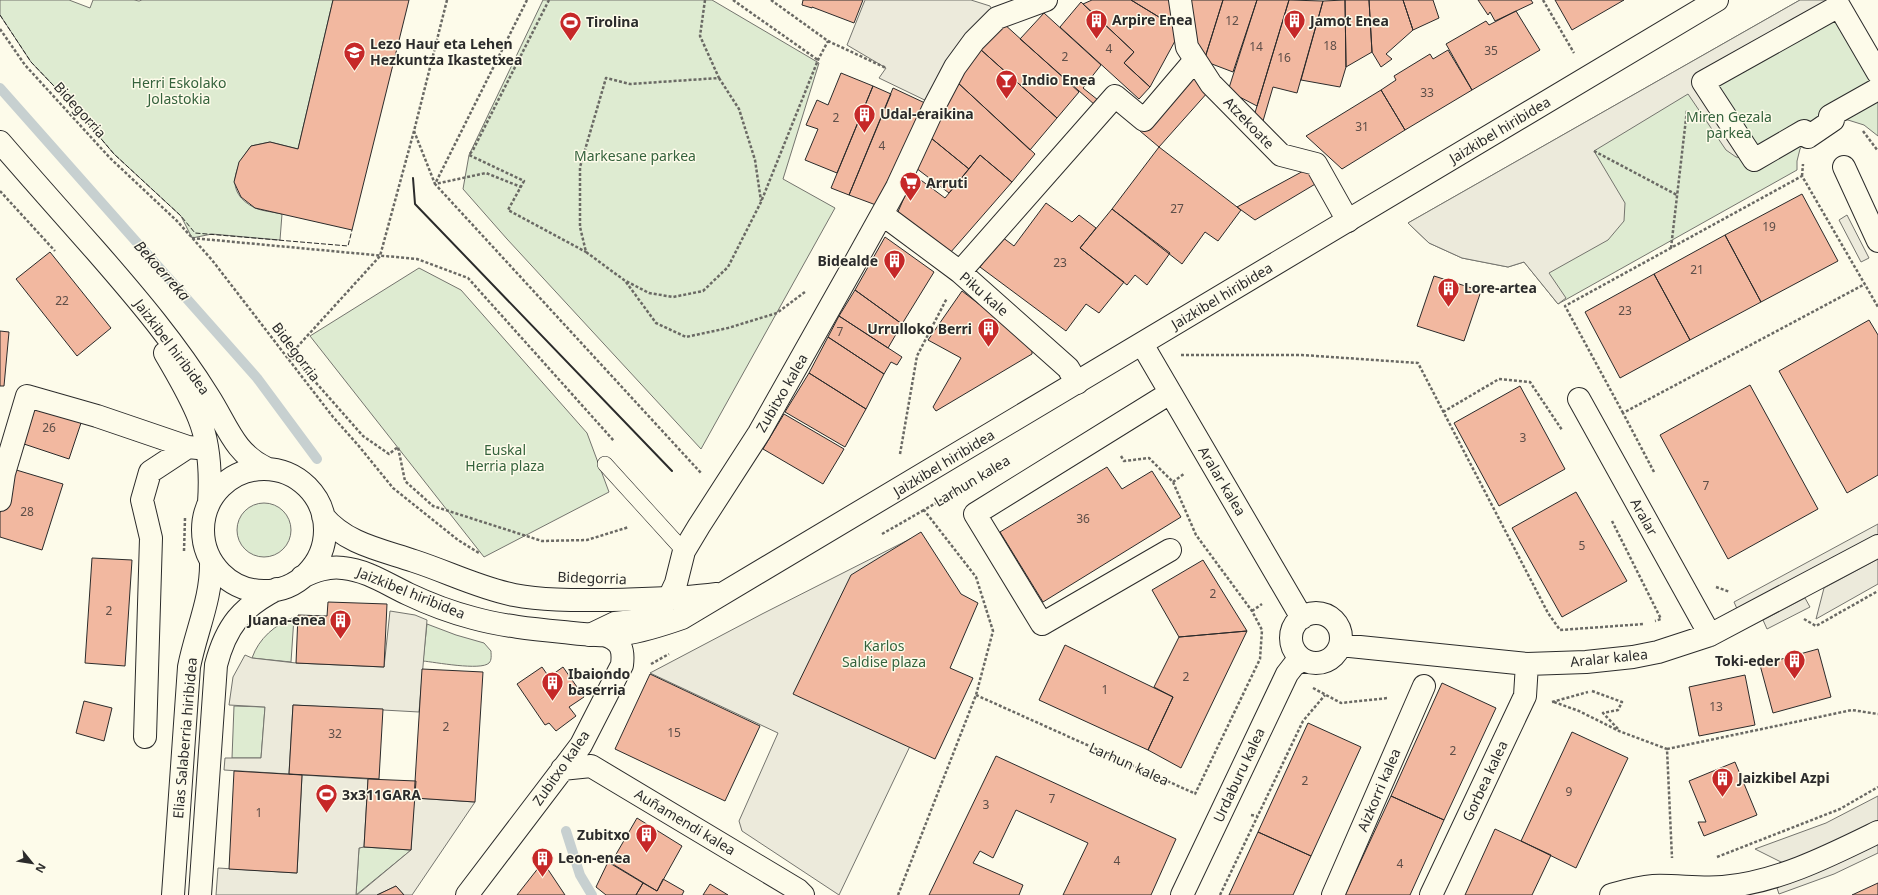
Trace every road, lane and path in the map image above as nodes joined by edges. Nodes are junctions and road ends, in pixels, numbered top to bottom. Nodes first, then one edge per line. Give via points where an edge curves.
1 (447, 0) edge
2 (526, 0) edge
3 (550, 0) edge
4 (704, 0) edge
5 (733, 0) edge
6 (771, 0) edge
7 (1046, 0) edge
8 (1180, 0) edge
9 (1543, 0) edge
10 (1717, 0) edge
11 (0, 29) edge
12 (828, 41) junction
13 (818, 60) junction
14 (1195, 60) junction
15 (1578, 60) dead end
16 (886, 68) dead end
17 (1878, 73) edge
18 (719, 78) junction
19 (1878, 90) edge
20 (1687, 109) dead end
21 (414, 131) junction
22 (0, 142) edge
23 (1594, 151) dead end
24 (1844, 167) dead end
25 (436, 184) junction
26 (521, 187) junction
27 (1677, 195) junction
28 (761, 202) junction
29 (882, 214) junction
30 (1873, 218) edge
31 (1348, 221) junction
32 (192, 238) junction
33 (1878, 241) edge
34 (1671, 248) junction
35 (586, 252) junction
36 (380, 256) junction
37 (960, 272) junction
38 (121, 280) junction
39 (624, 280) junction
40 (1866, 284) junction
41 (809, 289) dead end
42 (1878, 307) edge
43 (1145, 350) junction
44 (288, 357) junction
45 (1077, 383) junction
46 (1170, 393) junction
47 (1579, 399) dead end
48 (1443, 412) junction
49 (1623, 413) junction
50 (1107, 432) junction
51 (1565, 435) dead end
52 (616, 443) dead end
53 (198, 448) junction
54 (605, 464) dead end
55 (266, 468) junction
56 (1656, 476) dead end
57 (909, 484) junction
58 (964, 486) dead end
59 (720, 494) junction
60 (0, 500) edge
61 (209, 503) junction
62 (323, 516) junction
63 (1610, 516) dead end
64 (678, 543) junction
65 (1878, 546) edge
66 (1170, 550) dead end
67 (484, 557) dead end
68 (211, 560) junction
69 (302, 577) junction
70 (1713, 581) dead end
71 (278, 589) junction
72 (726, 593) junction
73 (1734, 594) dead end
74 (669, 598) junction
75 (1302, 618) junction
76 (597, 635) junction
77 (1710, 635) junction
78 (1340, 645) junction
79 (1304, 660) junction
80 (1527, 664) junction
81 (1424, 686) dead end
82 (1591, 691) dead end
83 (976, 695) junction
84 (1325, 695) dead end
85 (1554, 702) dead end
86 (1878, 714) edge
87 (1619, 731) junction
88 (145, 737) dead end
89 (1667, 750) junction
90 (562, 769) junction
91 (1878, 787) edge
92 (1878, 832) edge
93 (1712, 859) dead end
94 (1672, 862) dead end
95 (1668, 891) edge
96 (173, 895) edge
97 (200, 895) edge
98 (467, 895) edge
99 (803, 895) edge
100 (898, 895) edge
101 (1182, 895) edge
102 (1220, 895) edge
103 (1334, 895) edge
104 (1431, 895) edge
105 (1611, 895) edge

1 - 21 path
2 - 25 path
3 - 26 path via 469,155 524,181
4 - 18 path via 700,36
5 - 13 path
6 - 12 path
7 - 29 street, Zubitxo kalea via 997,18 974,41 935,105
8 - 14 street, Atzekoate via 1187,47
9 - 15 path
10 - 31 street, Jaizkibel hiribidea
11 - 32 path, Bidegorria via 25,65 110,158
12 - 13 path
12 - 16 path
13 - 28 path
14 - 31 street, Atzekoate via 1211,84 1281,155 1316,164
14 - 37 street via 1144,120 1114,96
17 - 19 street via 1839,6 1703,82 1754,160 1804,131 1808,137 1833,120 1830,116
18 - 28 path via 739,109 755,160
18 - 35 path via 630,84 606,78 580,167 580,227
20 - 27 path
21 - 25 path
21 - 36 path
22 - 38 street, Jaizkibel hiribidea
23 - 27 path
24 - 30 street
25 - 26 path via 486,173
25 - 59 path
26 - 35 path via 508,210
27 - 34 path
28 - 39 path via 728,267 704,291 673,297 649,294
29 - 37 street, Piku kale
29 - 59 street, Zubitxo kalea via 759,433
30 - 33 street
31 - 43 street, Jaizkibel hiribidea
32 - 36 path
32 - 44 path, Bidegorria
34 - 40 path via 1802,176
34 - 49 path via 1565,306
35 - 39 path
36 - 44 path
36 - 52 path via 417,259 468,278
37 - 45 street, Piku kale via 1068,368
37 - 57 path via 917,356 898,469
38 - 53 street, Jaizkibel hiribidea via 162,346 200,419
38 - 55 street, Jaizkibel hiribidea via 184,358 240,450 256,464
39 - 41 path via 656,323 686,337 728,328 777,313
40 - 42 path
40 - 49 path
43 - 45 street, Jaizkibel hiribidea
43 - 46 street, Aralar kalea
43 - 48 path via 1302,355 1418,363
44 - 64 path via 295,359 363,436 389,454 398,448 405,481 433,506 542,541 588,540 633,526
44 - 67 path, Bidegorria via 333,418 393,488 458,540
45 - 57 street, Jaizkibel hiribidea
46 - 50 street
46 - 75 street, Aralar kalea
47 - 77 street, Aralar
48 - 51 path via 1499,379 1530,382
48 - 63 path via 1548,613 1560,630 1650,624 1661,619
49 - 56 path
50 - 66 street via 975,514 1042,624
50 - 83 path, Larhun kalea via 1124,461 1149,458 1173,482 1196,535 1252,612 1262,630 1260,658 1195,794
53 - 60 street via 27,396 4,473
53 - 61 street via 210,478
53 - 88 street via 150,472 142,500 151,538
54 - 64 lane
55 - 61 street via 249,470 232,477 219,488
55 - 62 street via 282,471 308,488 318,501
57 - 72 street, Jaizkibel hiribidea
58 - 83 path, Larhun kalea via 924,510 976,577 993,631
59 - 64 street, Zubitxo kalea
61 - 68 street via 204,517 203,532
62 - 69 street via 321,548 312,567
62 - 74 street, Jaizkibel hiribidea via 338,531 357,542 501,592 534,598 578,600
64 - 74 street, Zubitxo kalea via 676,583
65 - 77 street, Aralar kalea
68 - 71 street via 220,573 247,589
68 - 96 street, Elias Salaberria hiribidea via 212,579 209,597 189,667
69 - 71 street
69 - 76 street, Jaizkibel hiribidea via 314,571 342,567 383,581 431,604 474,618 503,625
70 - 73 path via 1716,588
71 - 97 street, Elias Salaberria hiribidea via 259,598 242,612 230,628 216,665
72 - 74 street, Jaizkibel hiribidea
72 - 76 street, Jaizkibel hiribidea via 682,618 653,629
74 - 76 street, Zubitxo kalea via 657,612 642,620 615,623
75 - 78 street via 1319,613 1327,616 1334,621 1341,637
75 - 79 street via 1296,623 1291,639 1292,648
76 - 90 street, Zubitxo kalea via 614,638 623,655 622,665 581,745
77 - 80 street, Aralar kalea via 1658,652 1633,657
78 - 79 street via 1337,652 1326,662 1318,664
78 - 80 street, Aralar kalea
79 - 101 street, Urdaburu kalea via 1294,665 1287,674
80 - 104 street, Gorbea kalea via 1525,696
81 - 103 street, Aizkorri kalea
82 - 87 path via 1622,702 1618,710 1603,713
83 - 100 path, Larhun kalea
84 - 102 path via 1303,721
85 - 87 path
86 - 89 path via 1852,710
87 - 89 path
89 - 94 path
90 - 98 street, Zubitxo kalea
90 - 99 street, Auñamendi kalea via 591,766
91 - 93 path via 1840,809
92 - 95 street via 1822,859 1756,882
95 - 105 street via 1653,886

